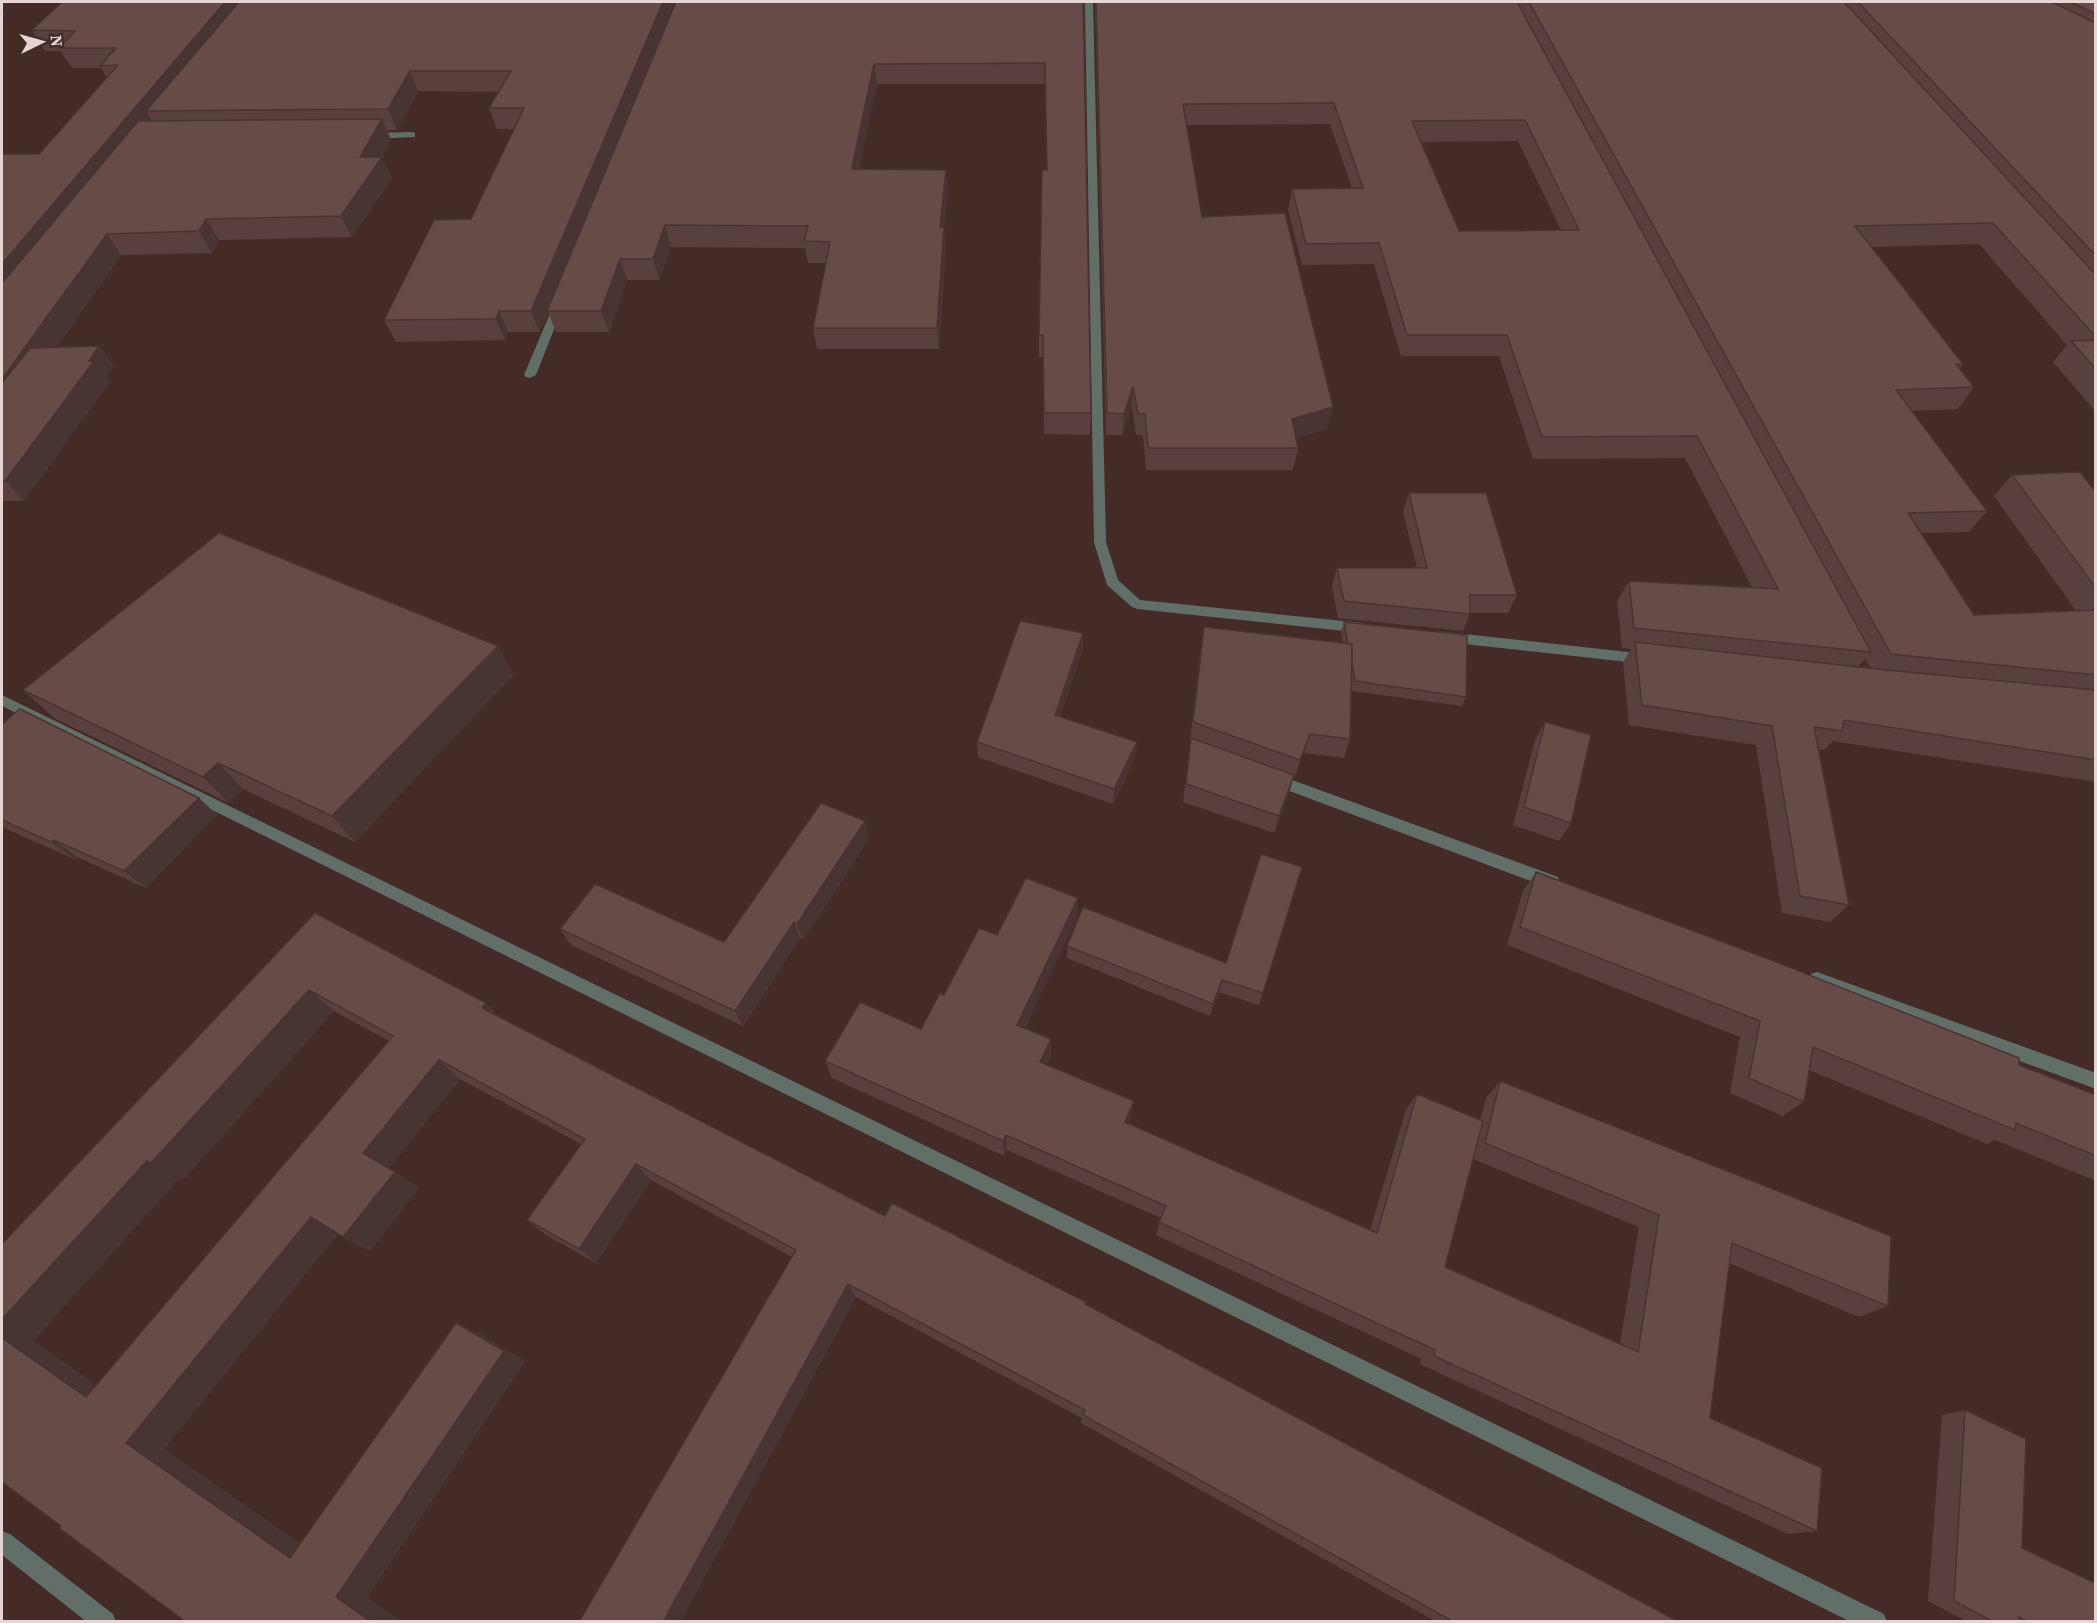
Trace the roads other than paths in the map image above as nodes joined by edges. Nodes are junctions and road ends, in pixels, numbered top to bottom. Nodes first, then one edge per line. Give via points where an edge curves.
1 (1089, 2) edge
2 (412, 135) dead end
3 (364, 136) edge
4 (561, 298) edge
5 (530, 375) dead end
6 (1374, 630) edge
7 (1432, 636) edge
8 (1657, 660) edge
9 (2, 700) edge
10 (1256, 773) edge
11 (1569, 888) edge
12 (1804, 974) edge
13 (2096, 1081) edge
14 (2, 1542) edge
15 (105, 1622) edge
16 (1876, 1622) edge

1 - 6 street via 1100,542 1112,582 1137,604
2 - 3 street
4 - 5 street
7 - 8 street
9 - 16 street
10 - 11 street
12 - 13 street
14 - 15 street

